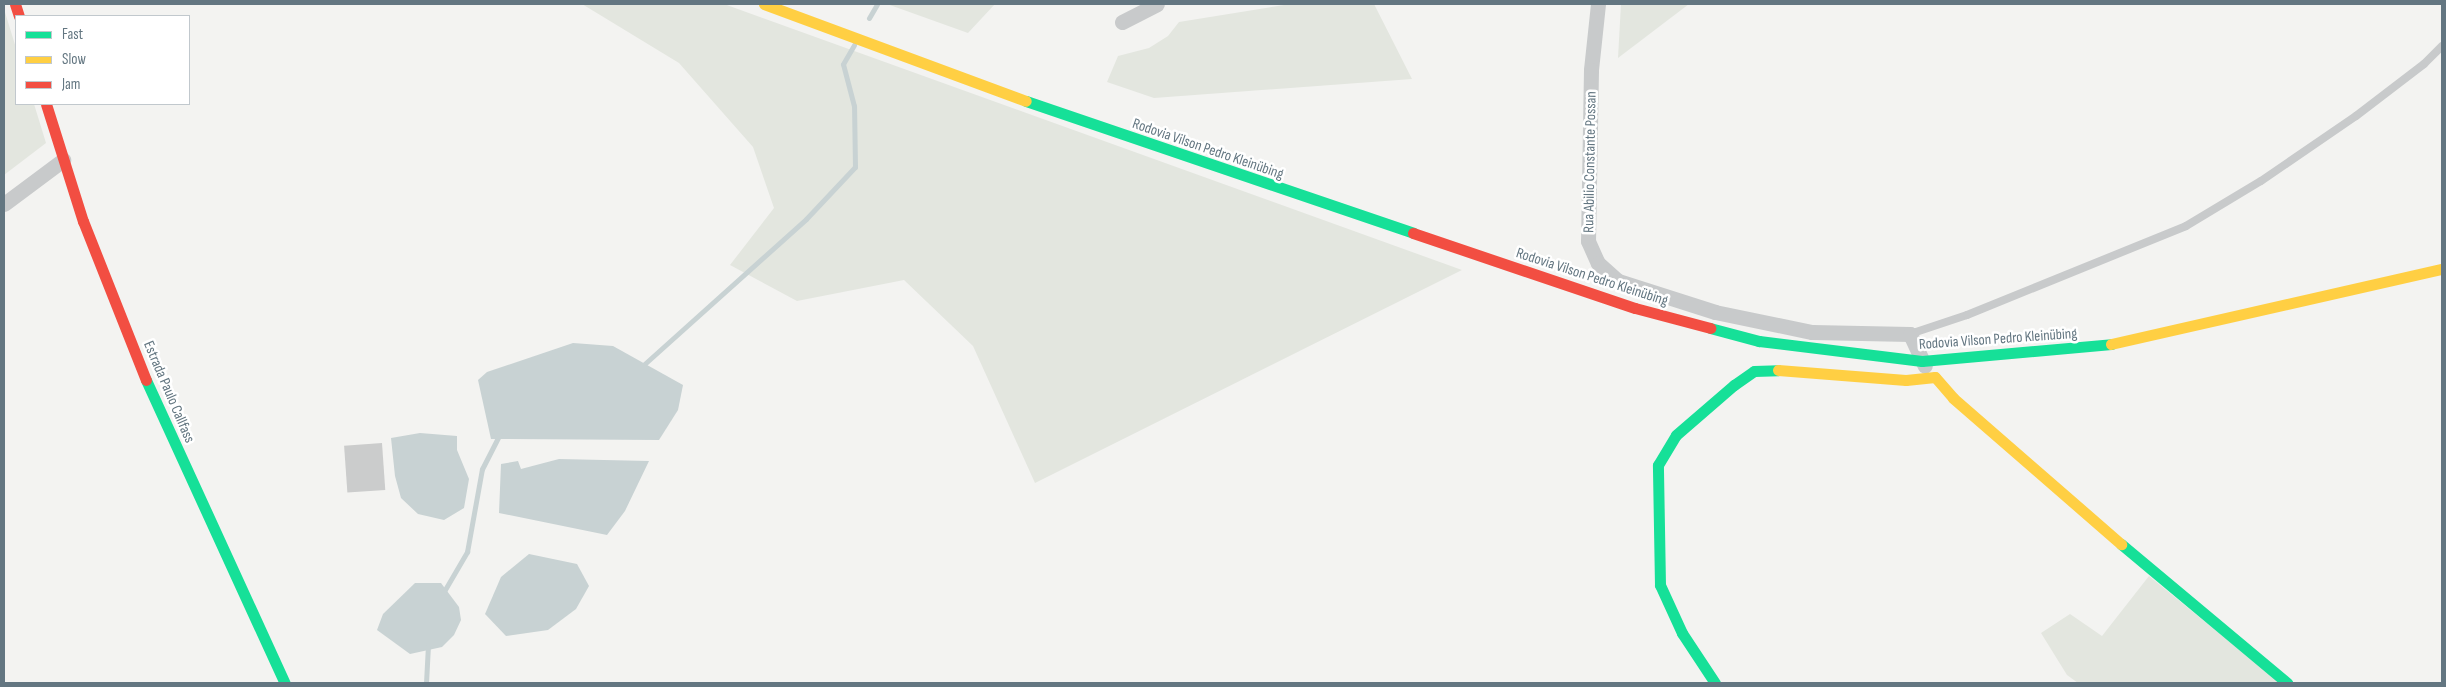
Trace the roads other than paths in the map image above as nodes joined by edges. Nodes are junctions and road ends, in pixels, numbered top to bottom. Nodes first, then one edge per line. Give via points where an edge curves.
1 (764, 4) edge
2 (1157, 4) edge
3 (1598, 4) edge
4 (1122, 22) dead end
5 (2442, 46) edge
6 (46, 105) edge
7 (63, 160) junction
8 (4, 204) edge
9 (2442, 269) edge
10 (1910, 334) junction
11 (1922, 362) junction
12 (1934, 377) junction
13 (285, 683) edge
14 (1715, 683) edge
15 (2287, 683) edge

1 - 11 main road, Rodovia Vilson Pedro Kleinübing via 1103,129 1636,308 1759,341
2 - 4 street
3 - 10 street, Rua Abilio Constante Possan via 1591,70 1588,242 1598,263 1618,281 1715,312 1812,332
5 - 10 lane via 2424,64 2356,116 2261,181 2186,226 1967,315
6 - 7 main road, Estrada Paulo Callfass
7 - 8 street
7 - 13 main road, Estrada Paulo Callfass via 83,221 148,384
9 - 11 main road, Rodovia Vilson Pedro Kleinübing via 2102,346
10 - 11 street
11 - 12 street
12 - 14 main road via 1906,380 1754,371 1676,435 1658,465 1660,585 1682,633
12 - 15 main road via 1952,398 2120,545

